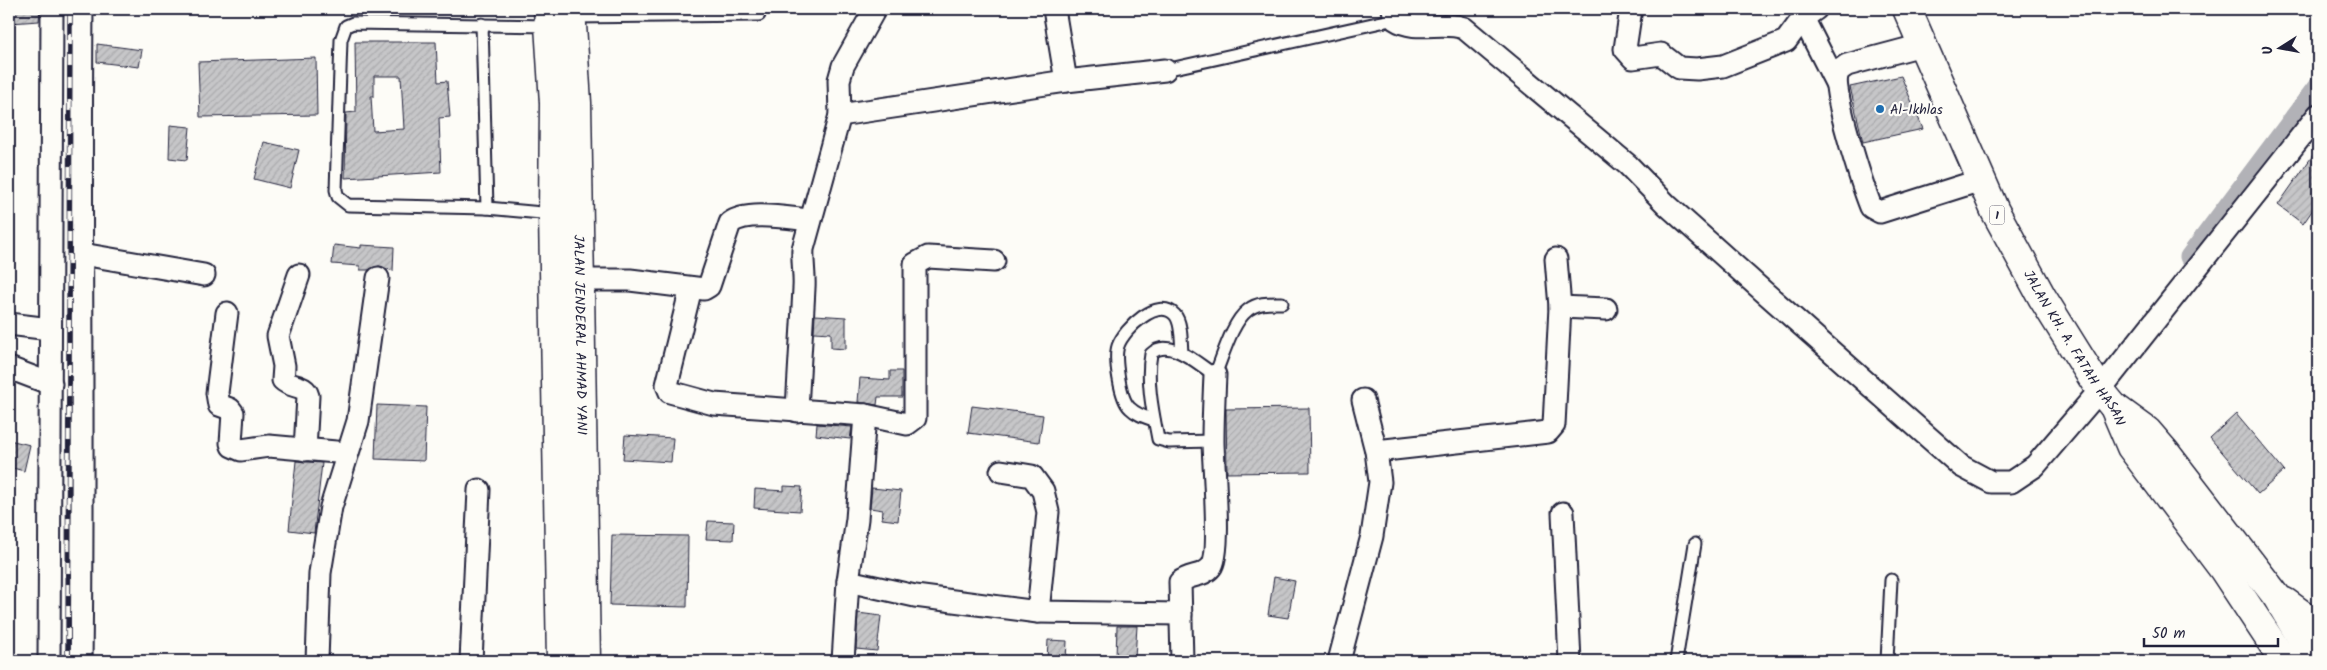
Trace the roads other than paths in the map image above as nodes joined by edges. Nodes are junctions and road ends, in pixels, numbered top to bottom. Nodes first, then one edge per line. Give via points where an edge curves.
1 (52, 9) edge
2 (82, 9) edge
3 (875, 9) edge
4 (1054, 9) edge
5 (1630, 9) edge
6 (1907, 9) edge
7 (1809, 13) edge
8 (1394, 14) edge
9 (560, 15) edge
10 (759, 15) dead end
11 (482, 24) junction
12 (1922, 45) junction
13 (1165, 70) joint
14 (1066, 81) junction
15 (1836, 83) junction
16 (566, 103) junction
17 (840, 115) junction
18 (2318, 115) edge
19 (1981, 180) junction
20 (487, 208) junction
21 (553, 214) junction
22 (810, 220) junction
23 (82, 254) junction
24 (1556, 259) dead end
25 (994, 261) dead end
26 (204, 275) dead end
27 (299, 275) dead end
28 (378, 278) dead end
29 (580, 280) junction
30 (692, 288) junction
31 (1282, 303) dead end
32 (1560, 307) junction
33 (1606, 309) dead end
34 (228, 313) dead end
35 (9, 324) edge
36 (50, 329) junction
37 (1182, 353) junction
38 (9, 368) edge
39 (1215, 375) junction
40 (51, 384) junction
41 (2107, 399) junction
42 (1362, 400) dead end
43 (797, 410) junction
44 (865, 415) junction
45 (1154, 420) junction
46 (1213, 441) junction
47 (305, 450) junction
48 (1376, 450) junction
49 (347, 453) junction
50 (1001, 471) dead end
51 (479, 490) dead end
52 (1563, 513) dead end
53 (1695, 544) dead end
54 (1891, 580) dead end
55 (848, 581) junction
56 (2277, 597) junction
57 (1038, 612) junction
58 (1181, 614) junction
59 (2318, 626) edge
60 (2280, 659) edge
61 (49, 661) edge
62 (81, 661) edge
63 (317, 661) edge
64 (472, 661) edge
65 (561, 661) edge
66 (586, 661) edge
67 (843, 661) edge
68 (1182, 661) edge
69 (1339, 661) edge
70 (1570, 661) edge
71 (1676, 661) edge
72 (1887, 661) edge
73 (2315, 661) edge

1 - 36 street
2 - 23 street
3 - 17 street via 843,66 839,80
4 - 14 street
5 - 7 street via 1625,49 1633,58 1661,54 1679,68 1698,69 1723,66 1786,41
6 - 12 main road, JALAN KH. A. FATAH HASAN / 1
7 - 15 street
8 - 13 lane
8 - 41 street via 1412,26 1464,28 1628,165 1763,292 1961,466 1991,482 2011,482 2035,466
9 - 10 lane
9 - 11 lane
9 - 16 main road, JALAN JENDERAL AHMAD YANI
11 - 20 lane
11 - 20 lane via 353,22 346,26 341,40 336,190 338,197 348,205
12 - 15 street via 1847,65 1840,70
12 - 19 main road, JALAN KH. A. FATAH HASAN / 1
13 - 14 street
14 - 17 street
15 - 19 street via 1873,210 1880,212
16 - 21 main road, JALAN JENDERAL AHMAD YANI
16 - 29 main road, JALAN JENDERAL AHMAD YANI
17 - 22 street
18 - 41 street
19 - 41 main road, JALAN KH. A. FATAH HASAN / 1 via 2042,297
20 - 21 lane
21 - 65 main road, JALAN JENDERAL AHMAD YANI
22 - 30 street via 749,216 736,219 730,224 709,286
22 - 43 street via 802,264 804,285
23 - 26 street
23 - 62 street
24 - 32 street
25 - 44 street via 928,257 915,264 915,418 902,424
27 - 47 street via 278,336 284,380 303,388 308,396
28 - 49 street via 361,403
29 - 30 street via 630,280
29 - 66 main road, JALAN JENDERAL AHMAD YANI
30 - 43 street via 668,386 670,392 714,404
31 - 39 lane via 1264,303 1249,309 1238,320
32 - 33 street
32 - 48 street via 1554,425 1548,432
34 - 47 street via 217,394 219,405 233,413 232,446 241,450 269,446
35 - 36 street
36 - 40 street
37 - 39 lane
37 - 45 lane via 1161,348 1151,354 1149,370
37 - 45 lane via 1176,316 1169,311 1158,311 1138,319 1118,346 1118,374 1128,407
38 - 40 street
39 - 46 street
40 - 61 street
41 - 56 main road, 1 via 2147,430
41 - 60 main road, JALAN KH. A. FATAH HASAN / 1 via 2131,447 2224,569
42 - 48 street
43 - 44 street
44 - 55 street
45 - 46 lane via 1158,439 1169,442
46 - 58 street via 1216,548 1212,567 1203,574 1180,582
47 - 49 street
48 - 69 street via 1380,482 1372,536
49 - 63 street via 331,507 320,573
50 - 57 street via 1032,476 1043,490 1048,512
51 - 64 street
52 - 70 street
53 - 71 lane
54 - 72 lane
55 - 57 street via 915,596
55 - 67 street
56 - 59 main road
56 - 73 main road, 1
57 - 58 street
58 - 68 street

